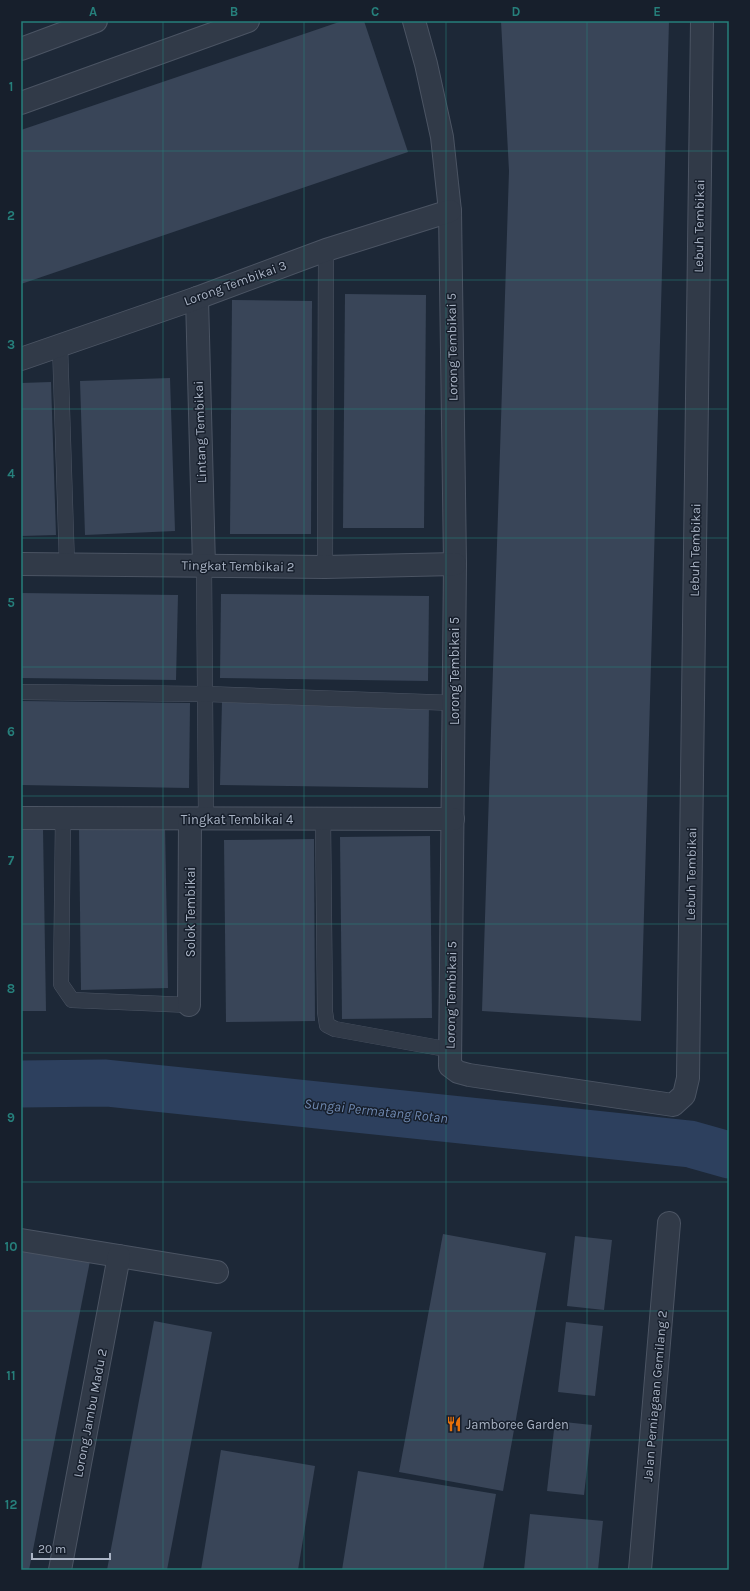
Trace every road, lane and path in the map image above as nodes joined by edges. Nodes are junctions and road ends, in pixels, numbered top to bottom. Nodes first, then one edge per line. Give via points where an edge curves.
1 (96, 21) edge
2 (414, 21) edge
3 (702, 21) edge
4 (241, 22) edge
5 (21, 49) edge
6 (21, 103) edge
7 (450, 211) junction
8 (326, 250) junction
9 (197, 298) junction
10 (60, 345) junction
11 (21, 359) edge
12 (21, 564) edge
13 (455, 564) junction
14 (67, 565) junction
15 (204, 566) junction
16 (325, 567) junction
17 (21, 692) edge
18 (206, 694) junction
19 (454, 703) junction
20 (21, 818) edge
21 (63, 818) junction
22 (323, 818) junction
23 (198, 819) junction
24 (453, 819) junction
25 (189, 1005) joint
26 (451, 1050) junction
27 (688, 1078) joint
28 (669, 1223) dead end
29 (21, 1240) edge
30 (119, 1256) junction
31 (217, 1272) dead end
32 (60, 1570) edge
33 (640, 1570) edge

1 - 5 street
2 - 7 street, Lorong Tembikai 5 via 442,137
3 - 27 street, Lebuh Tembikai
4 - 6 street
7 - 8 street, Lorong Tembikai 3
7 - 13 street, Lorong Tembikai 5
8 - 9 street, Lorong Tembikai 3
8 - 16 lane
9 - 10 street, Lorong Tembikai 3
9 - 15 street, Lintang Tembikai
10 - 11 street, Lorong Tembikai 3
10 - 14 lane
12 - 14 street, Tingkat Tembikai 2
13 - 16 street, Tingkat Tembikai 2
13 - 19 street, Lorong Tembikai 5
14 - 15 street, Tingkat Tembikai 2
15 - 16 street, Tingkat Tembikai 2
15 - 18 lane
17 - 18 lane
18 - 19 lane
18 - 23 lane
19 - 24 street, Lorong Tembikai 5
20 - 21 street, Tingkat Tembikai 4
21 - 23 street, Tingkat Tembikai 4
21 - 25 lane via 61,984 72,1000
22 - 23 street, Tingkat Tembikai 4
22 - 24 street, Tingkat Tembikai 4
22 - 26 lane via 324,1012 327,1025 335,1029
23 - 25 street, Solok Tembikai
24 - 26 street, Lorong Tembikai 5
26 - 27 street, Lorong Tembikai 5 via 450,1066 469,1075 673,1105 684,1095
28 - 33 street, Jalan Perniagaan Gemilang 2
29 - 30 street
30 - 31 street
30 - 32 street, Lorong Jambu Madu 2

